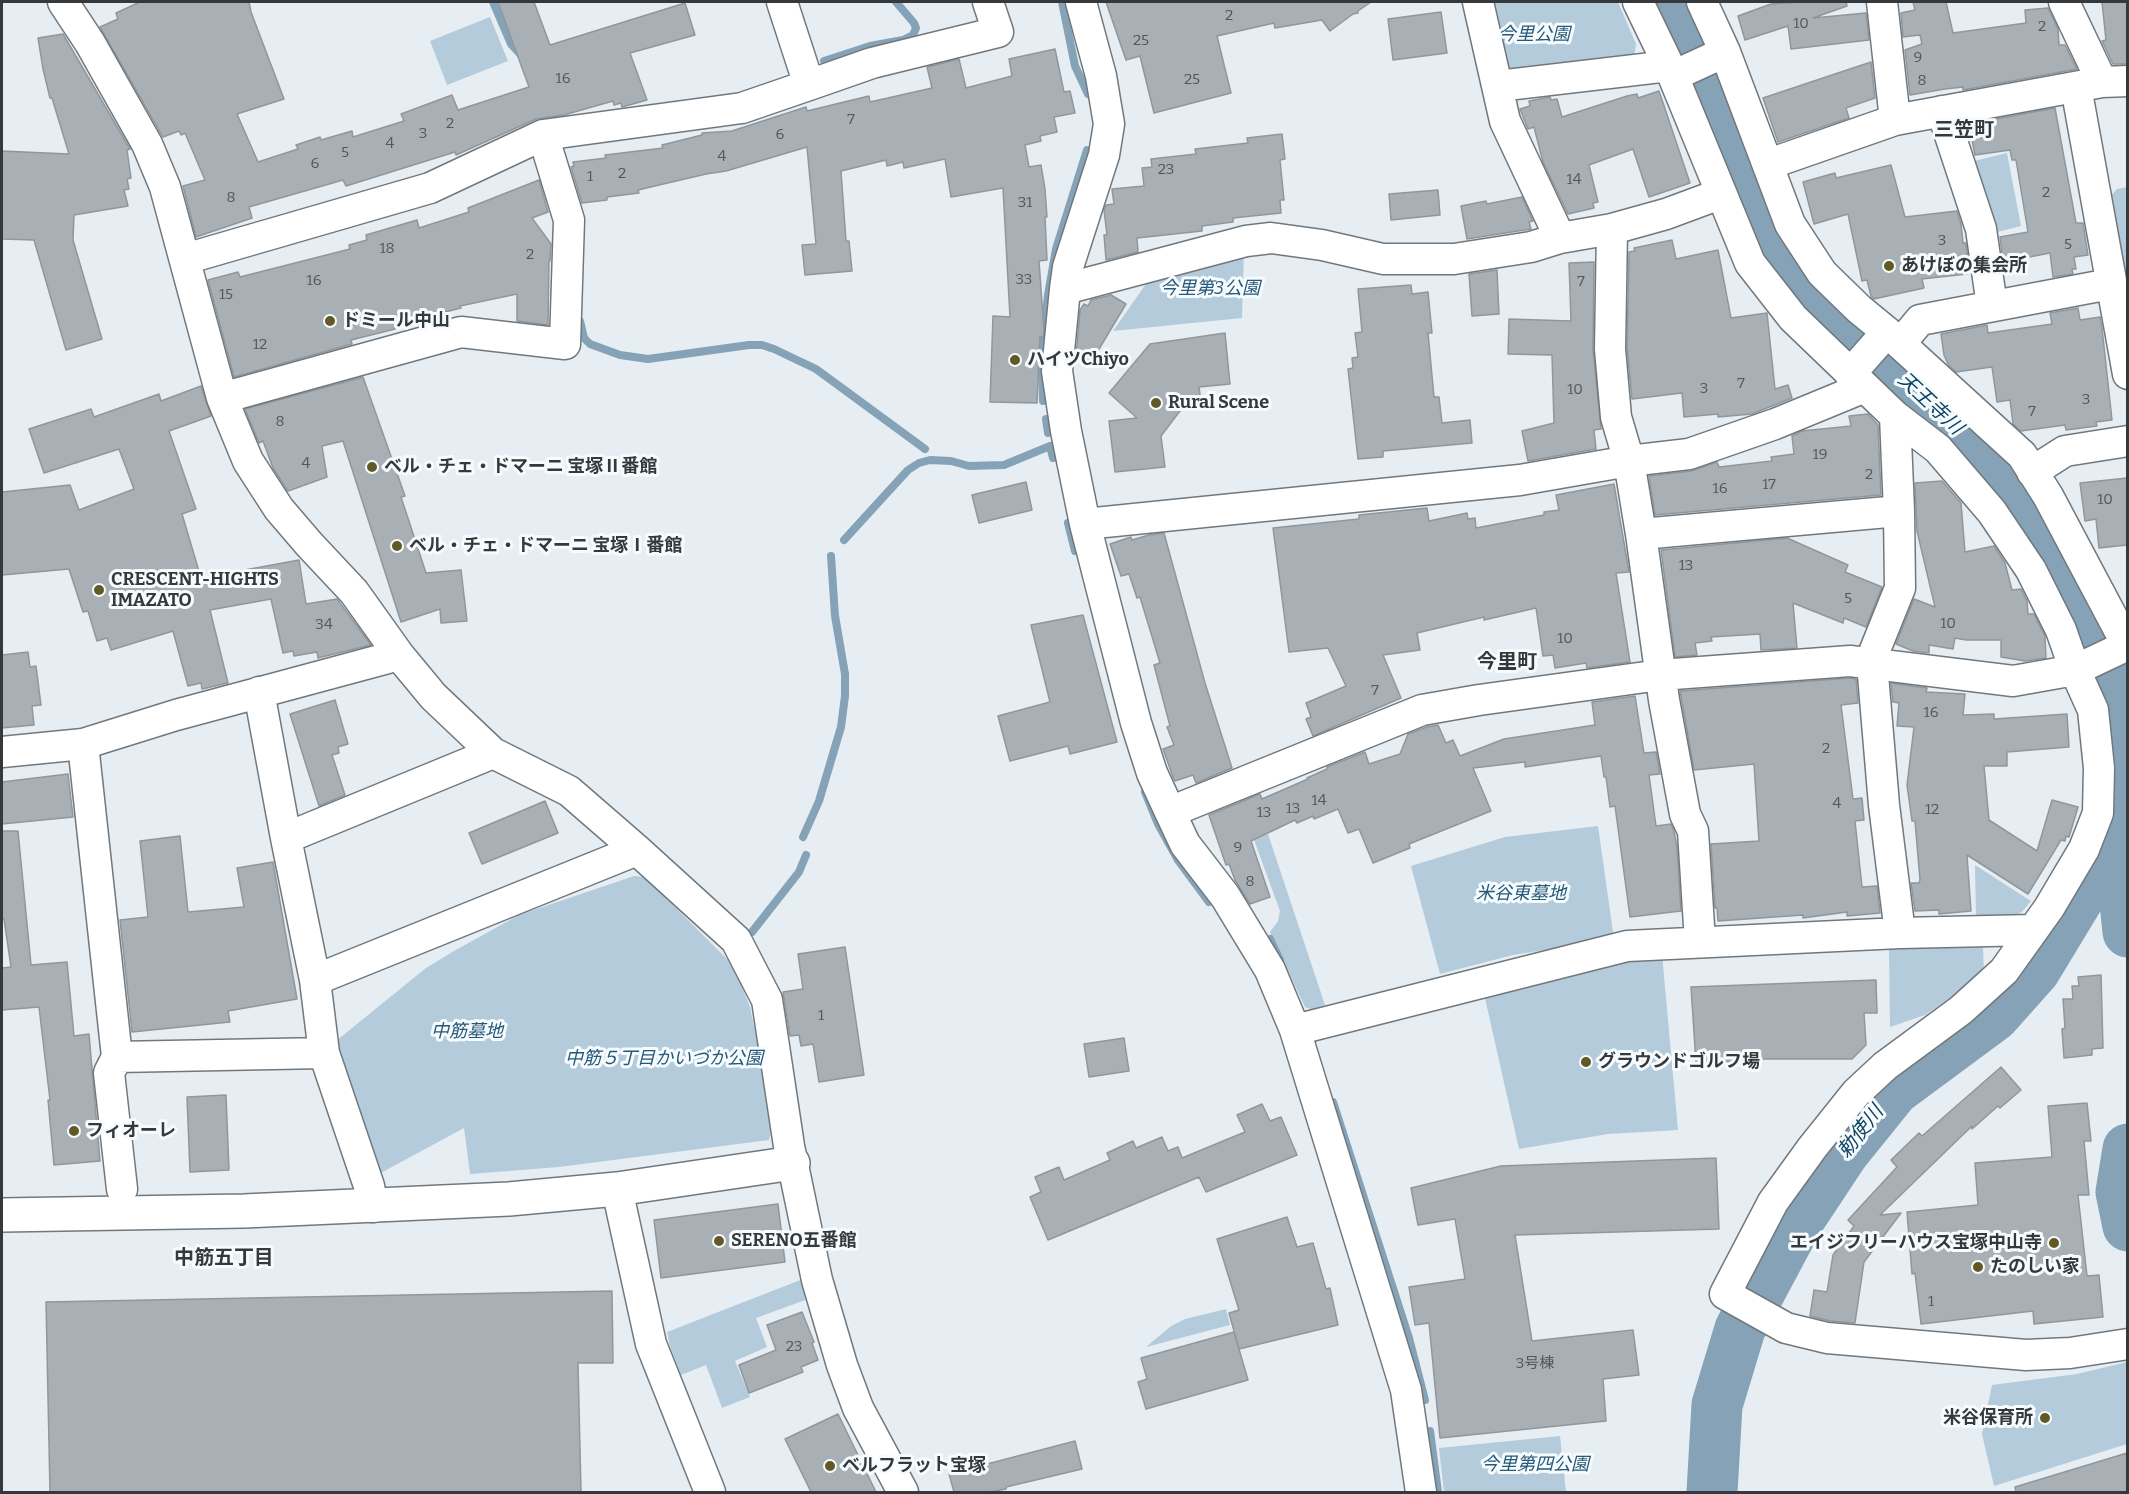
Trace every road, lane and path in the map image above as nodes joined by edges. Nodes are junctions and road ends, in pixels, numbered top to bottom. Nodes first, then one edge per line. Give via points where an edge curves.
1 (63, 2) edge
2 (782, 2) edge
3 (988, 2) edge
4 (1082, 2) edge
5 (1478, 2) edge
6 (1638, 2) edge
7 (1702, 2) edge
8 (1882, 2) edge
9 (2064, 2) edge
10 (1721, 54) junction
11 (1675, 71) junction
12 (2102, 83) edge
13 (809, 86) junction
14 (1498, 86) junction
15 (1942, 111) junction
16 (1895, 120) junction
17 (543, 135) junction
18 (1769, 165) junction
19 (1720, 194) junction
20 (1612, 229) junction
21 (1560, 238) junction
22 (185, 260) junction
23 (2110, 284) junction
24 (1065, 289) junction
25 (1992, 306) junction
26 (1889, 338) junction
27 (2127, 374) edge
28 (1857, 377) junction
29 (222, 398) junction
30 (1895, 416) junction
31 (2127, 441) edge
32 (1629, 461) junction
33 (2032, 472) junction
34 (1899, 511) junction
35 (1085, 524) junction
36 (1641, 534) junction
37 (2125, 646) edge
38 (399, 655) junction
39 (1872, 663) junction
40 (2079, 668) junction
41 (1660, 675) junction
42 (259, 692) junction
43 (83, 744) junction
44 (2, 752) edge
45 (493, 753) junction
46 (1170, 812) junction
47 (286, 838) junction
48 (637, 850) junction
49 (2033, 930) junction
50 (1900, 933) junction
51 (1700, 942) junction
52 (315, 980) junction
53 (1294, 1030) junction
54 (324, 1053) junction
55 (117, 1058) junction
56 (793, 1163) junction
57 (122, 1189) dead end
58 (617, 1189) junction
59 (373, 1207) junction
60 (2, 1215) edge
61 (2127, 1344) edge
62 (710, 1492) edge
63 (903, 1492) edge
64 (1421, 1492) edge

1 - 22 street via 147,144 165,187
2 - 13 street
3 - 13 street via 998,32 872,63
4 - 24 street via 1109,124 1104,155 1068,267
5 - 14 street
6 - 11 street
7 - 10 street
8 - 16 street
9 - 12 street
10 - 11 street
10 - 18 street
11 - 14 street
11 - 19 street
12 - 15 street
12 - 23 street
13 - 17 street via 742,108
14 - 21 street via 1505,121
15 - 16 street
15 - 25 street via 1981,230
16 - 18 street
17 - 22 street via 430,188
17 - 29 street via 569,220 565,344 461,332
18 - 26 street via 1790,224 1822,273
19 - 20 street
19 - 28 street via 1750,263 1793,318
20 - 21 street
20 - 32 street via 1610,349 1616,417
21 - 24 street via 1454,260 1383,259 1271,238 1246,241
22 - 29 street
23 - 25 street
23 - 27 street
24 - 35 street via 1057,371
25 - 26 street via 1920,320
26 - 28 street
26 - 33 street via 2022,455
28 - 30 street
28 - 32 street via 1775,424 1689,454
29 - 38 street via 248,461 279,508 354,592
30 - 34 street
30 - 40 street via 1938,449 1992,512 2031,570
31 - 33 street via 2065,451
32 - 35 street via 1520,480
32 - 36 street
33 - 37 street via 2088,566
34 - 36 street
34 - 39 street via 1900,588
35 - 46 street via 1136,723
36 - 41 street
37 - 40 street
38 - 42 street
38 - 45 street via 433,696
39 - 40 street via 2013,681
39 - 41 street via 1850,661
39 - 50 street
40 - 49 street via 2093,710 2099,768 2098,813 2084,849
41 - 46 street via 1422,710
41 - 51 street via 1685,814 1693,831
42 - 43 street
42 - 47 street
43 - 44 street
43 - 55 street
45 - 47 street
45 - 48 street via 569,791
46 - 53 street via 1185,844 1225,896 1270,970
47 - 52 street
48 - 52 street
48 - 56 street via 736,940 767,1000
49 - 50 street
49 - 61 street via 2004,971 1856,1093 1773,1202 1725,1294 1786,1328 1827,1338 2026,1355
50 - 51 street
51 - 53 street via 1628,946
52 - 54 street
53 - 64 street via 1406,1390
54 - 55 street
54 - 59 street
55 - 57 street via 109,1073
56 - 58 street
56 - 63 street via 817,1280 842,1365 858,1408
58 - 59 street
58 - 62 street via 651,1344
59 - 60 street

